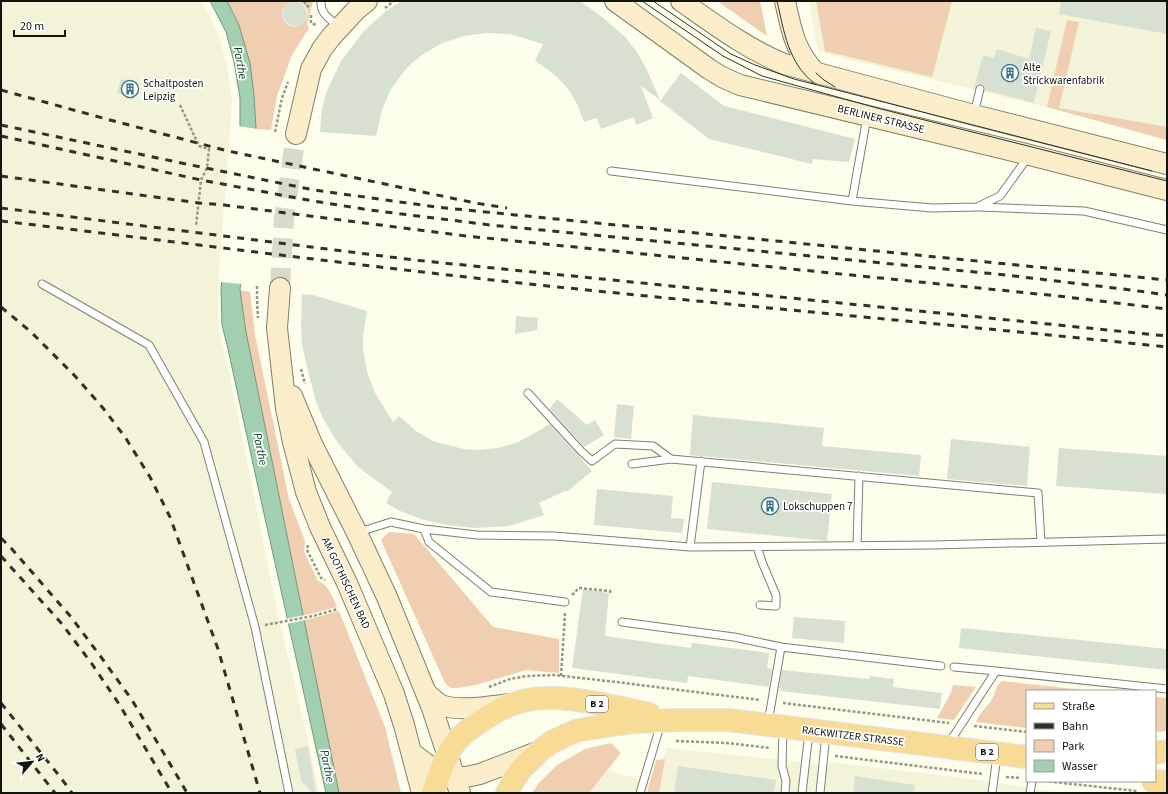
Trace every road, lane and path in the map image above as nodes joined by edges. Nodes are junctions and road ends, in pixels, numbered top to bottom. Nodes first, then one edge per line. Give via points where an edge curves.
1 (321, 1) edge
2 (394, 1) edge
3 (615, 1) edge
4 (680, 1) edge
5 (785, 1) edge
6 (374, 6) edge
7 (311, 23) dead end
8 (316, 25) dead end
9 (339, 27) junction
10 (816, 73) junction
11 (980, 89) dead end
12 (180, 105) dead end
13 (974, 114) junction
14 (867, 115) junction
15 (296, 134) tunnel mouth
16 (1030, 155) junction
17 (1167, 164) edge
18 (611, 171) dead end
19 (1167, 190) edge
20 (852, 201) junction
21 (977, 207) junction
22 (196, 226) dead end
23 (1167, 230) edge
24 (42, 284) dead end
25 (280, 288) tunnel mouth
26 (292, 369) junction
27 (307, 391) dead end
28 (528, 394) dead end
29 (671, 459) junction
30 (701, 461) junction
31 (632, 464) dead end
32 (859, 476) junction
33 (424, 529) junction
34 (357, 533) junction
35 (1167, 539) edge
36 (1041, 542) junction
37 (857, 546) junction
38 (690, 547) junction
39 (757, 547) junction
40 (611, 594) dead end
41 (565, 602) junction
42 (760, 605) dead end
43 (343, 607) dead end
44 (622, 622) dead end
45 (279, 623) dead end
46 (781, 647) junction
47 (941, 666) dead end
48 (954, 667) dead end
49 (996, 672) junction
50 (561, 676) junction
51 (485, 688) dead end
52 (1167, 689) edge
53 (426, 693) junction
54 (771, 701) junction
55 (516, 703) junction
56 (669, 720) junction
57 (961, 724) junction
58 (775, 726) junction
59 (818, 731) junction
60 (1026, 732) edge
61 (946, 747) junction
62 (540, 750) junction
63 (1167, 751) edge
64 (412, 753) junction
65 (1156, 753) edge
66 (997, 754) junction
67 (1026, 757) edge
68 (451, 774) edge
69 (1032, 782) edge
70 (1064, 782) edge
71 (1167, 782) edge
72 (1146, 786) edge
73 (289, 793) edge
74 (422, 793) edge
75 (433, 793) edge
76 (507, 793) edge
77 (640, 793) edge
78 (785, 793) edge
79 (802, 793) edge
80 (820, 793) edge
81 (992, 793) edge
82 (1030, 793) edge

1 - 9 lane via 324,14
2 - 6 path
3 - 14 main road, BERLINER STRASSE via 732,82
4 - 10 main road via 765,56
5 - 10 main road via 797,47
6 - 9 main road via 356,10
7 - 8 path
9 - 15 main road via 322,48 310,69
10 - 13 main road
11 - 13 lane
12 - 22 path via 199,146 209,148
13 - 17 main road
14 - 16 main road, BERLINER STRASSE
14 - 20 lane
16 - 19 main road, BERLINER STRASSE
16 - 21 lane via 1000,196
18 - 20 lane
20 - 21 lane via 932,208
21 - 23 lane via 1084,211
24 - 73 lane via 149,345 204,442 255,627
25 - 26 main road, AM GOTHISCHEN BAD via 277,328
26 - 27 path
26 - 34 main road, AM GOTHISCHEN BAD via 312,444
26 - 64 main road, AM GOTHISCHEN BAD via 286,408 306,492 380,660 398,706
28 - 29 lane via 592,461 615,444 653,446
29 - 30 lane
29 - 31 lane
30 - 32 lane
30 - 38 lane
32 - 36 lane via 1038,492
32 - 37 lane
33 - 34 lane via 391,522
33 - 38 lane via 477,535 554,536
33 - 41 lane via 429,542 491,592
34 - 53 main road, AM GOTHISCHEN BAD via 387,597
35 - 36 lane
36 - 37 lane
37 - 39 lane
38 - 39 lane
39 - 42 lane via 776,595 776,606
40 - 41 path via 610,591 579,588
41 - 50 path
43 - 45 path
44 - 46 lane via 734,637
46 - 47 lane
46 - 54 lane
48 - 49 lane
49 - 52 lane
49 - 57 lane
50 - 51 path via 527,676
50 - 54 path
53 - 55 main road via 442,705 456,708
53 - 68 main road, AM GOTHISCHEN BAD
54 - 57 path
54 - 58 lane
55 - 56 main road, RACKWITZER STRASSE / B 2 via 544,698 574,700
55 - 68 main road, RACKWITZER STRASSE / B 2 via 494,713 465,732 455,743
56 - 58 main road, RACKWITZER STRASSE / B 2 via 728,720
56 - 62 main road, RACKWITZER STRASSE / B 2 via 576,731
56 - 77 lane
57 - 60 path
57 - 61 lane
58 - 59 main road, RACKWITZER STRASSE / B 2
58 - 78 lane via 786,781
59 - 61 main road, RACKWITZER STRASSE / B 2
59 - 79 lane
59 - 80 lane
61 - 66 main road, RACKWITZER STRASSE / B 2
62 - 68 main road via 474,776
62 - 76 main road, RACKWITZER STRASSE / B 2 via 521,769
63 - 65 main road
64 - 68 main road via 425,763
64 - 74 main road, AM GOTHISCHEN BAD
66 - 67 main road, RACKWITZER STRASSE / B 2
66 - 81 lane
68 - 75 main road, RACKWITZER STRASSE / B 2
69 - 82 lane
70 - 72 path
71 - 72 main road

